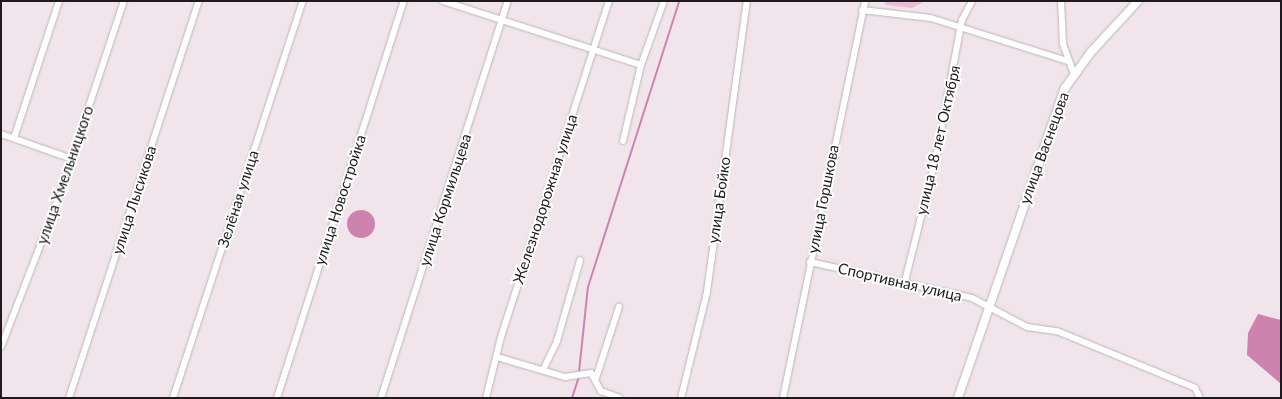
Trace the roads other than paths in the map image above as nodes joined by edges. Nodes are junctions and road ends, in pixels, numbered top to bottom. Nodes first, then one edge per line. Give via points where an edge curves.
1 (60, 1) edge
2 (124, 1) edge
3 (199, 1) edge
4 (303, 1) edge
5 (404, 1) edge
6 (443, 1) edge
7 (508, 1) edge
8 (609, 1) edge
9 (664, 1) edge
10 (747, 1) edge
11 (865, 1) edge
12 (972, 1) edge
13 (1061, 1) edge
14 (1138, 1) edge
15 (862, 10) junction
16 (502, 19) junction
17 (960, 30) junction
18 (594, 50) junction
19 (1067, 61) junction
20 (641, 66) junction
21 (1074, 74) junction
22 (1, 134) edge
23 (14, 138) junction
24 (623, 141) dead end
25 (72, 159) junction
26 (580, 260) dead end
27 (810, 262) junction
28 (905, 281) junction
29 (619, 307) dead end
30 (986, 312) junction
31 (1, 347) edge
32 (497, 357) junction
33 (542, 370) junction
34 (596, 378) junction
35 (69, 398) edge
36 (173, 398) edge
37 (277, 398) edge
38 (381, 398) edge
39 (486, 398) edge
40 (620, 398) edge
41 (682, 398) edge
42 (783, 398) edge
43 (958, 398) edge
44 (1200, 398) edge

1 - 23 street
2 - 25 street, улица Хмельницкого
3 - 35 street, улица Лысикова
4 - 36 street, Зелёная улица
5 - 37 street, улица Новостройка
6 - 16 street
7 - 16 street, улица Кормильцева
8 - 18 street, Железнодорожная улица
9 - 20 street
10 - 41 street, улица Бойко via 706,292
11 - 15 street, улица Горшкова
12 - 17 street, улица 18 лет Октября
13 - 19 street
14 - 21 street, улица Васнецова
15 - 17 street via 931,18
15 - 27 street, улица Горшкова
16 - 18 street
16 - 38 street, улица Кормильцева
17 - 19 street
17 - 28 street, улица 18 лет Октября via 936,157
18 - 20 street
18 - 32 street, Железнодорожная улица
19 - 21 street
20 - 24 street
21 - 30 street, улица Васнецова via 1057,106
22 - 23 street
23 - 25 street
25 - 31 street, улица Хмельницкого
26 - 33 street via 557,342
27 - 28 street, Спортивная улица
27 - 42 street, улица Горшкова
28 - 30 street, Спортивная улица via 972,298
29 - 34 street
30 - 43 street, улица Васнецова
30 - 44 street, Спортивная улица via 1027,327 1057,332 1195,388
32 - 33 street
32 - 39 street, Железнодорожная улица
33 - 34 street via 565,377 591,373
34 - 40 street via 601,391

